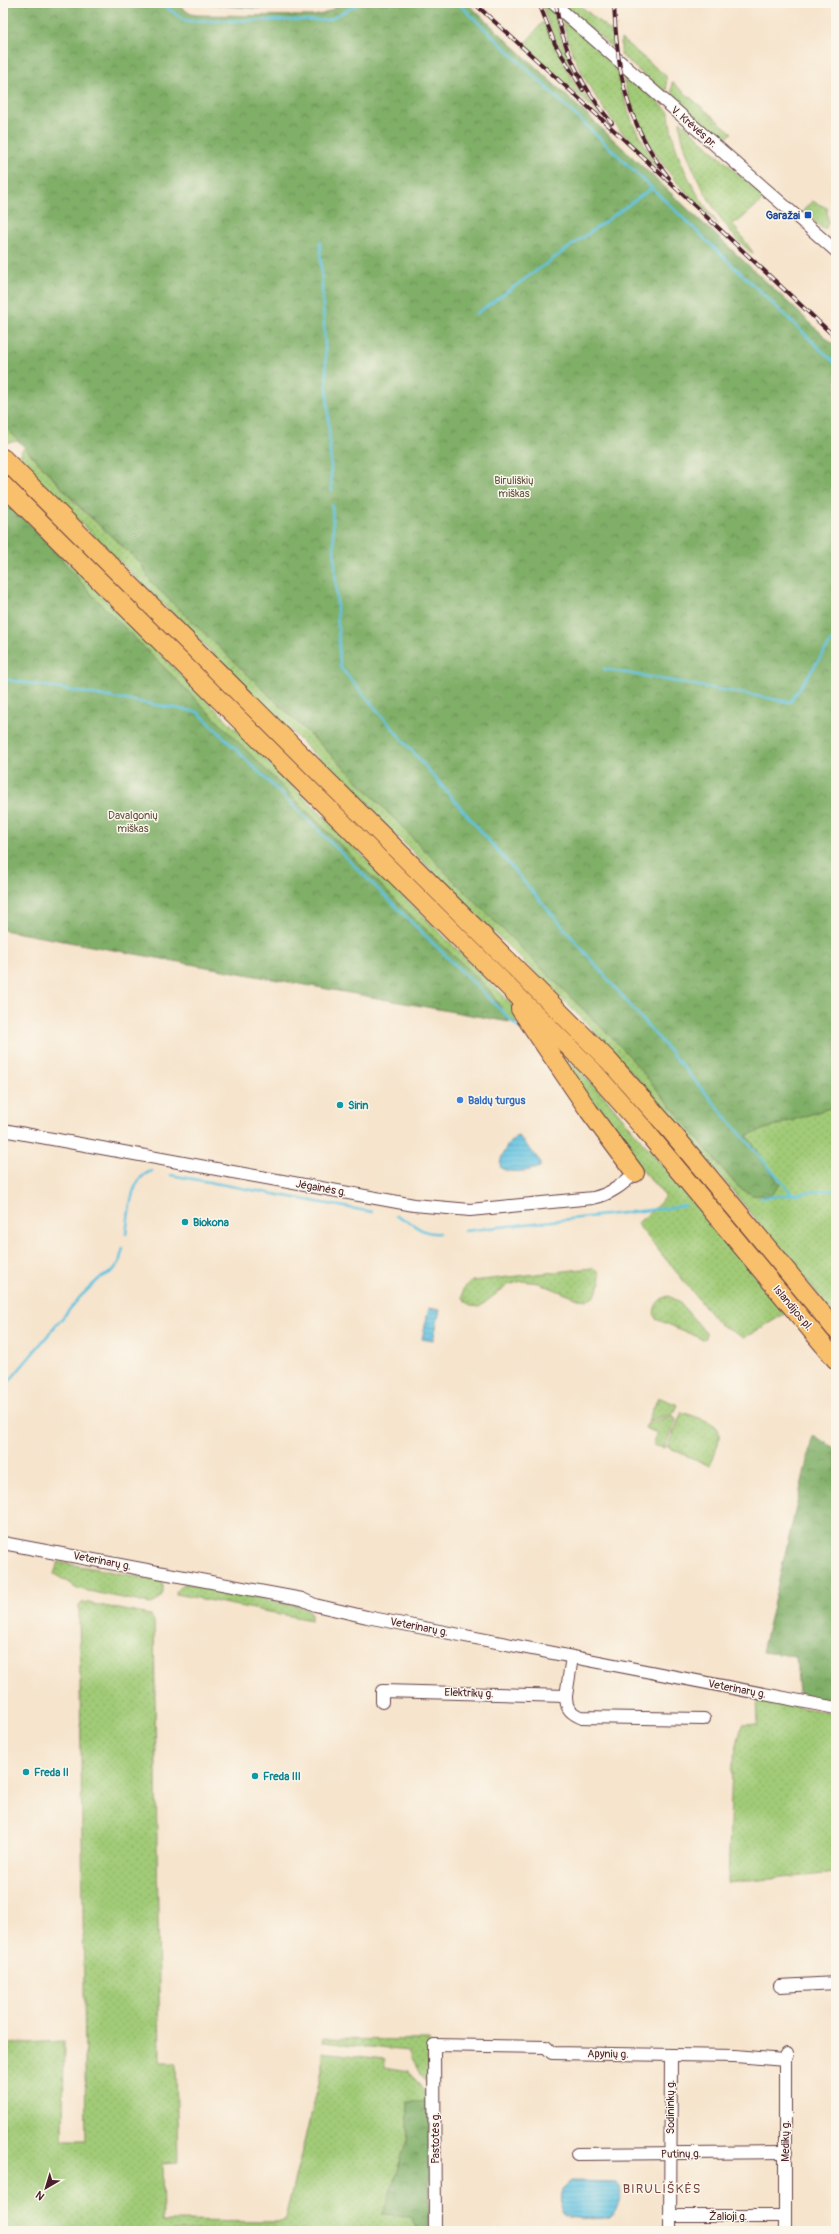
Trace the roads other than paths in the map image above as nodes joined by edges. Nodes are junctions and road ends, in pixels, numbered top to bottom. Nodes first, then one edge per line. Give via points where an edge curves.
1 (553, 3) edge
2 (836, 252) edge
3 (3, 458) edge
4 (3, 485) edge
5 (496, 974) junction
6 (3, 1130) edge
7 (635, 1173) joint
8 (806, 1323) junction
9 (833, 1326) edge
10 (836, 1360) edge
11 (836, 1368) edge
12 (3, 1543) edge
13 (572, 1657) junction
14 (566, 1696) junction
15 (382, 1702) dead end
16 (836, 1708) edge
17 (704, 1719) dead end
18 (836, 1983) edge
19 (780, 1986) dead end
20 (434, 2045) joint
21 (671, 2056) junction
22 (786, 2056) joint
23 (786, 2152) junction
24 (577, 2154) dead end
25 (670, 2154) junction
26 (670, 2216) junction
27 (785, 2216) junction
28 (435, 2231) edge
29 (670, 2231) edge
30 (785, 2231) edge

1 - 2 street, V. Krėvės pr.
3 - 9 highway via 608,1060 670,1130
4 - 5 highway
5 - 7 highway via 589,1111
5 - 8 highway, Islandijos pl. via 593,1072
6 - 7 street, Jėgainės g. via 450,1210 493,1209 593,1198 615,1190
8 - 10 highway, Islandijos pl.
8 - 11 highway
12 - 13 street, Veterinarų g. via 302,1599 315,1605 367,1617
13 - 14 street
13 - 16 street, Veterinarų g.
14 - 15 street, Elektrikų g. via 382,1691
14 - 17 street via 566,1705 571,1713 580,1717
18 - 19 street
20 - 21 street, Apynių g. via 546,2047 552,2053
20 - 28 street, Pastotės g.
21 - 22 street, Apynių g.
21 - 25 street, Sodininkų g.
22 - 23 street, Medikų g.
23 - 25 street, Putinų g.
23 - 27 street, Medikų g.
24 - 25 street, Putinų g.
25 - 26 street, Sodininkų g.
26 - 27 street, Žalioji g.
26 - 29 street, Sodininkų g.
27 - 30 street, Medikų g.

